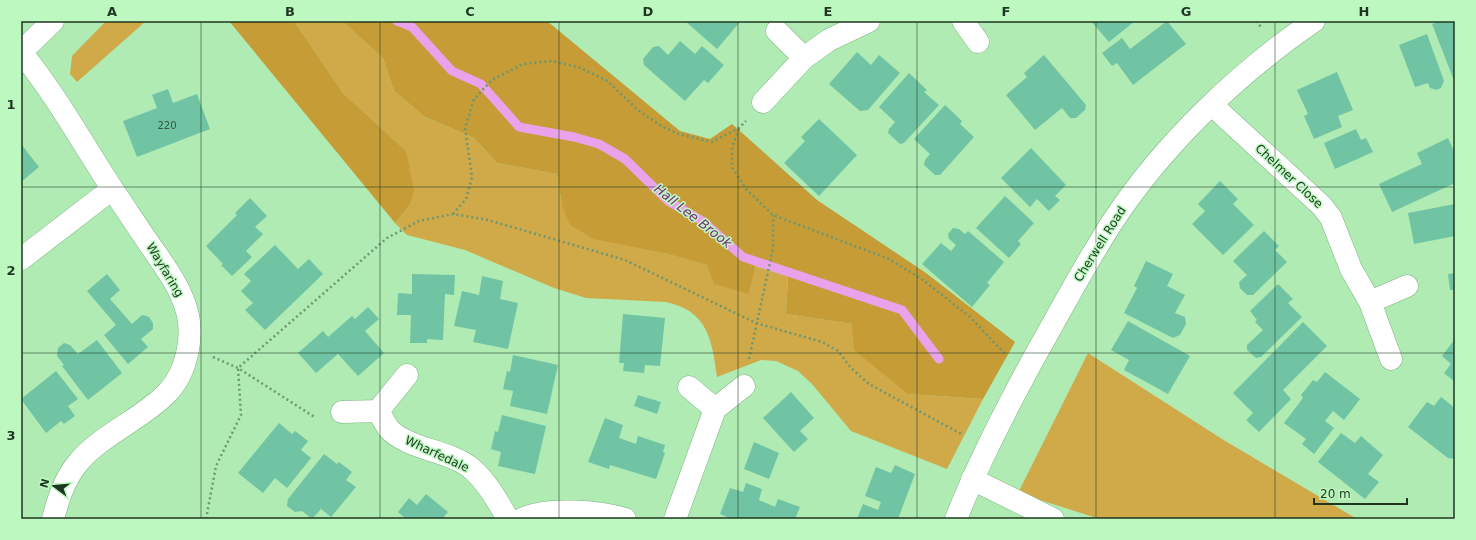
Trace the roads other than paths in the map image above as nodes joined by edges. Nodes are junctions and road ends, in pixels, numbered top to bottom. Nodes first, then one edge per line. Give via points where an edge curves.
1 (53, 21) edge
2 (869, 21) edge
3 (963, 21) edge
4 (1314, 21) edge
5 (777, 31) dead end
6 (978, 42) dead end
7 (21, 52) edge
8 (804, 58) junction
9 (763, 102) road end
10 (1212, 105) junction
11 (112, 189) junction
12 (21, 259) edge
13 (1407, 286) dead end
14 (1370, 302) junction
15 (1391, 359) dead end
16 (407, 375) dead end
17 (744, 386) road end
18 (689, 387) dead end
19 (715, 409) junction
20 (378, 411) junction
21 (342, 412) road end
22 (972, 479) junction
23 (53, 519) edge
24 (508, 519) edge
25 (522, 519) edge
26 (625, 519) edge
27 (675, 519) edge
28 (956, 519) edge
29 (1054, 519) edge

1 - 7 street
2 - 8 street via 829,40
3 - 6 street
4 - 10 street, Cherwell Road via 1263,58
5 - 8 street
7 - 11 street, Wayfaring via 44,80
8 - 9 street
10 - 14 street, Chelmer Close via 1322,206 1331,218 1351,269
10 - 22 street, Cherwell Road via 1144,178 1115,218 1024,374
11 - 12 street
11 - 23 street, Wayfaring via 177,285 186,306 190,326 188,346 182,370 168,392 147,411 91,450 77,464 66,481
13 - 14 street
14 - 15 street, Chelmer Close
16 - 20 street
17 - 19 street
18 - 19 street
19 - 27 street
20 - 21 street
20 - 24 street, Wharfedale via 390,430 401,438 472,469 492,493
22 - 28 street, Cherwell Road
22 - 29 street
25 - 26 street via 572,512 598,513

